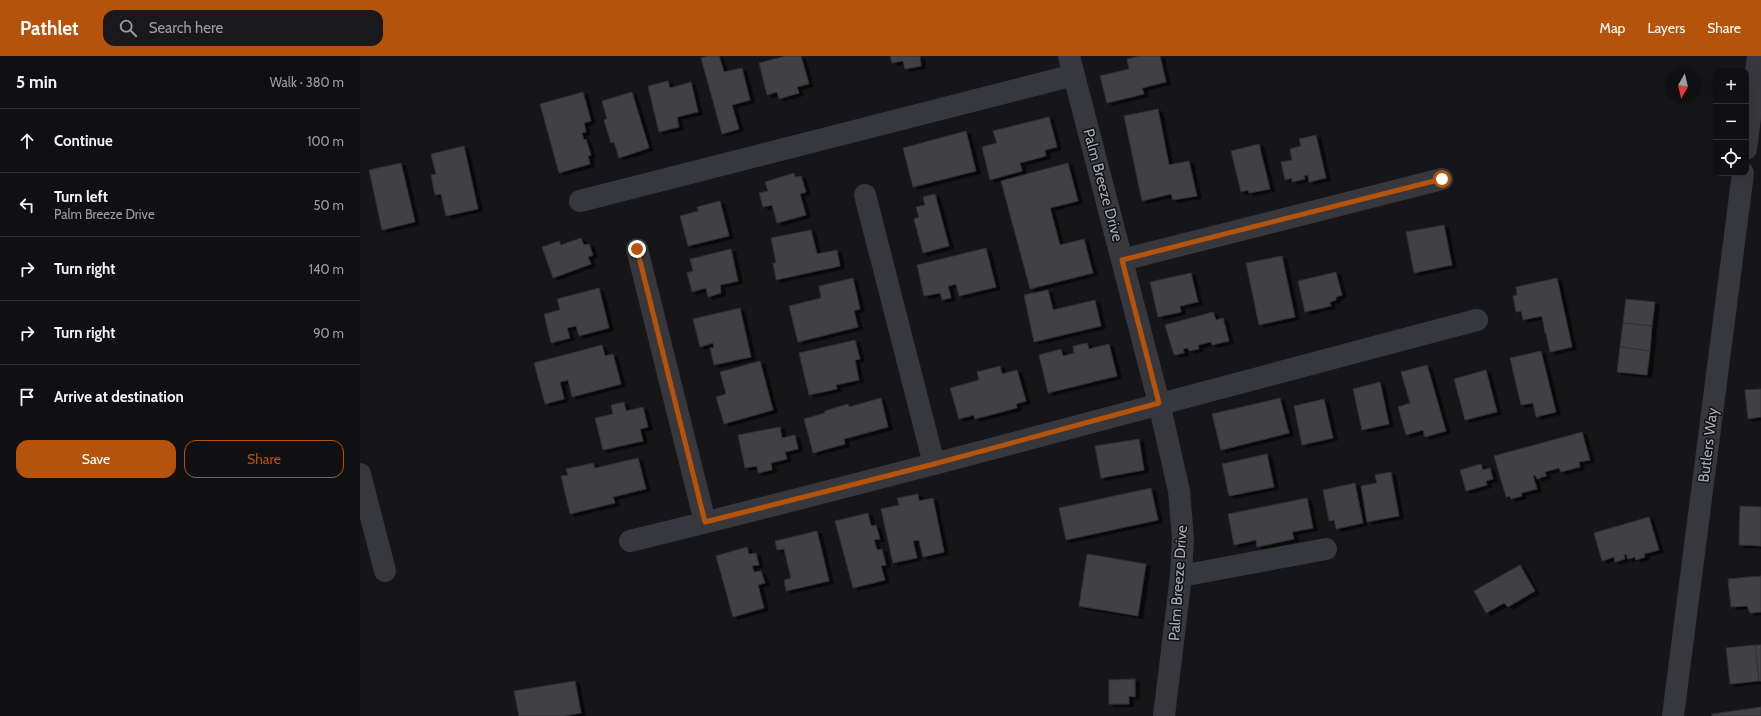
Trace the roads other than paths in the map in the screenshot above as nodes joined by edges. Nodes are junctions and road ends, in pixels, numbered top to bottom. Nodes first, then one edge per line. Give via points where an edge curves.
1 (1758, 56) edge
2 (1071, 66) edge
3 (1747, 140) edge
4 (1743, 176) edge
5 (1442, 179) dead end
6 (865, 195) dead end
7 (580, 201) dead end
8 (637, 249) dead end
9 (1122, 260) junction
10 (1477, 320) dead end
11 (1159, 403) junction
12 (934, 464) junction
13 (360, 474) edge
14 (705, 522) junction
15 (630, 541) dead end
16 (1326, 549) dead end
17 (385, 571) dead end
18 (1181, 576) junction
19 (1164, 716) edge
20 (1673, 716) edge

1 - 3 street
2 - 7 street
2 - 9 street, Palm Breeze Drive
4 - 20 street, Butlers Way
5 - 9 street
6 - 12 street
8 - 14 street
9 - 11 street, Palm Breeze Drive
10 - 11 street
11 - 12 street
11 - 18 street, Palm Breeze Drive via 1179,491 1184,538
12 - 14 street
13 - 17 street
14 - 15 street
16 - 18 street
18 - 19 street, Palm Breeze Drive

